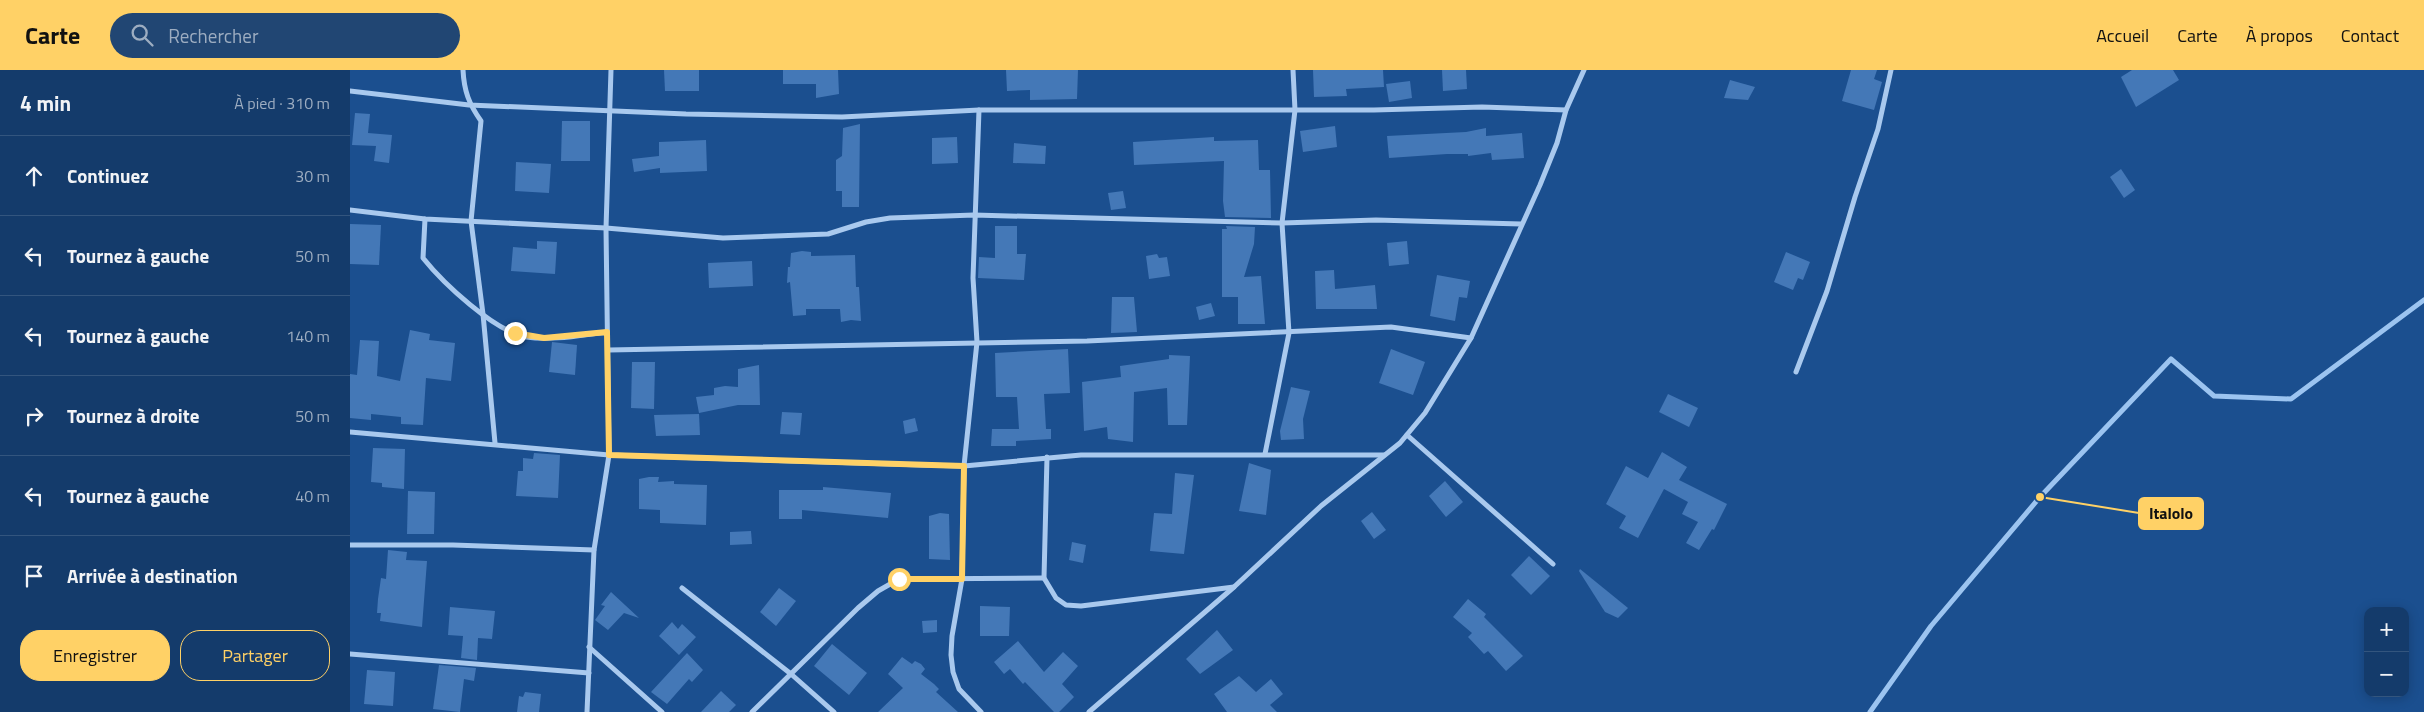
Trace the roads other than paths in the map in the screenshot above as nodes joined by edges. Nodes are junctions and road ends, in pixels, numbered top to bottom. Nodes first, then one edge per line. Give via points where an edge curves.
1 (463, 70) edge
2 (611, 70) edge
3 (1293, 70) edge
4 (1584, 70) edge
5 (1892, 70) edge
6 (350, 90) edge
7 (469, 105) junction
8 (610, 110) junction
9 (979, 110) junction
10 (1295, 110) junction
11 (1566, 110) junction
12 (350, 210) edge
13 (974, 216) junction
14 (425, 219) junction
15 (471, 221) junction
16 (1282, 223) junction
17 (1521, 224) junction
18 (606, 228) junction
19 (483, 314) junction
20 (607, 332) junction
21 (1290, 333) junction
22 (1471, 338) junction
23 (977, 342) junction
24 (609, 350) junction
25 (1796, 372) dead end
26 (350, 432) edge
27 (1407, 435) junction
28 (495, 444) junction
29 (1265, 454) junction
30 (609, 455) junction
31 (1384, 455) junction
32 (1047, 457) junction
33 (964, 466) junction
34 (350, 545) edge
35 (594, 550) junction
36 (1553, 564) dead end
37 (1044, 578) junction
38 (962, 579) junction
39 (1234, 587) junction
40 (682, 588) dead end
41 (589, 647) junction
42 (350, 654) edge
43 (588, 673) junction
44 (791, 674) junction
45 (587, 712) edge
46 (662, 712) edge
47 (752, 712) edge
48 (834, 712) edge
49 (981, 712) edge
50 (1089, 712) edge

1 - 7 street via 463,86
2 - 8 street
3 - 10 street
4 - 11 street
5 - 25 street via 1878,129 1827,291
6 - 7 street
7 - 8 street
7 - 15 street via 481,121
8 - 9 street via 842,117
8 - 18 street
9 - 10 street
9 - 13 street
10 - 11 street via 1482,107
10 - 16 street
11 - 17 street via 1547,169
12 - 14 street
13 - 16 street
13 - 18 street via 890,218 828,234 723,238
13 - 23 street
14 - 15 street
14 - 19 street via 424,258 445,282
15 - 18 street
15 - 19 street
16 - 17 street via 1376,220
16 - 21 street
17 - 22 street
18 - 20 street
19 - 20 street via 526,337 558,338
19 - 28 street
20 - 24 street
21 - 22 street via 1391,327
21 - 23 street
21 - 29 street
22 - 27 street via 1430,406
23 - 24 street
23 - 33 street
24 - 30 street
26 - 28 street
27 - 31 street
27 - 36 street
28 - 30 street
29 - 31 street
29 - 32 street
30 - 33 street
30 - 35 street
31 - 39 street via 1321,506
32 - 33 street
32 - 37 street
33 - 38 street
34 - 35 street
35 - 41 street
37 - 38 street
37 - 39 street via 1056,598 1073,606
38 - 44 street via 899,579 858,608
38 - 49 street via 952,636 953,672 959,689
39 - 50 street
40 - 44 street
41 - 43 street
41 - 46 street
42 - 43 street
43 - 45 street
44 - 47 street
44 - 48 street

